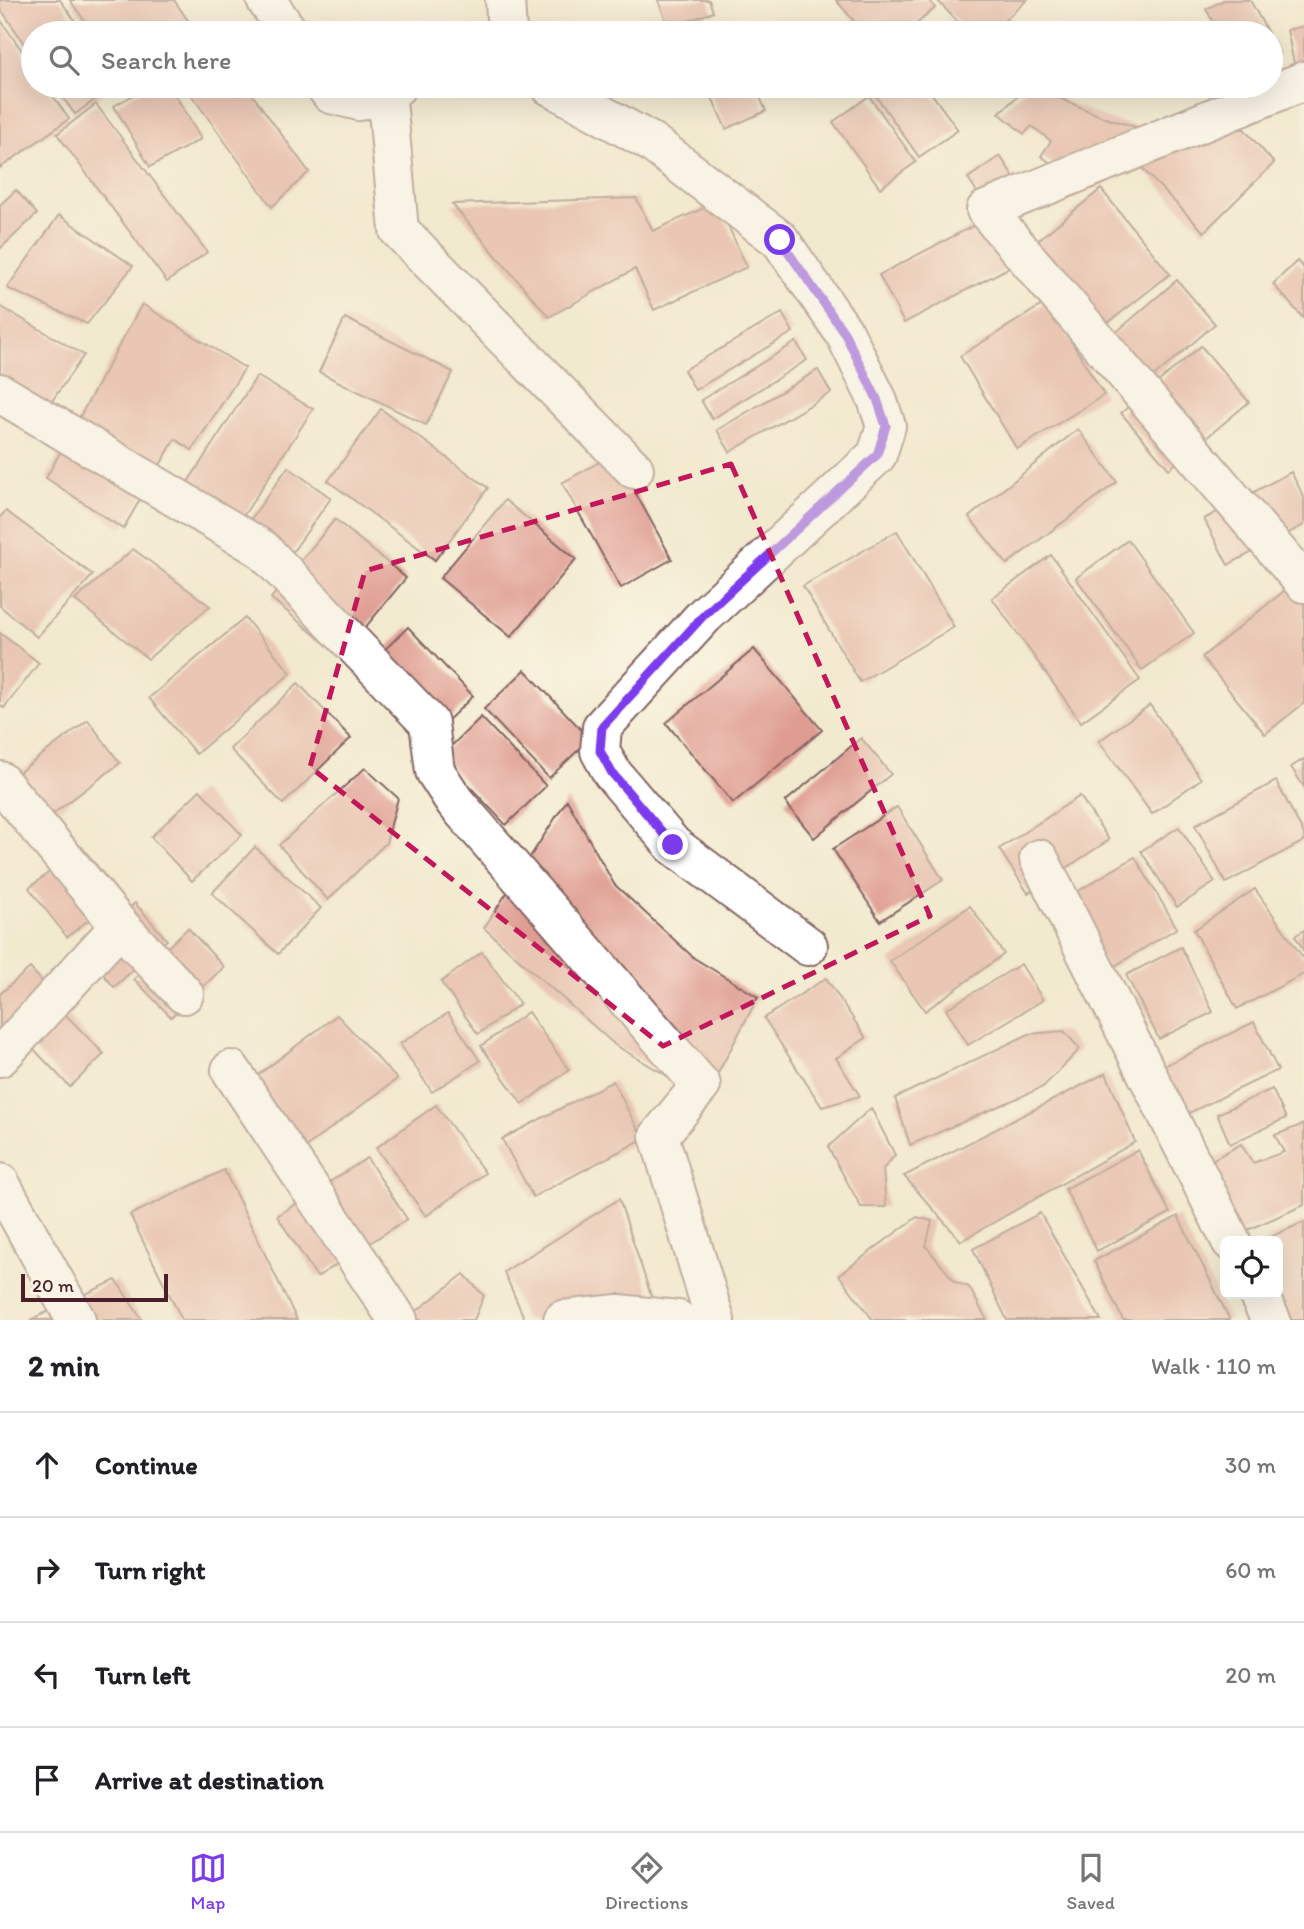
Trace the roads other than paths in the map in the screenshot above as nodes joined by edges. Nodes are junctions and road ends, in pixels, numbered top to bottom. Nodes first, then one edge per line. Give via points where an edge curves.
1 (265, 0) edge
2 (505, 0) edge
3 (280, 21) edge
4 (506, 21) edge
5 (1304, 81) edge
6 (1283, 90) edge
7 (347, 98) edge
8 (366, 98) edge
9 (393, 98) edge
10 (572, 98) edge
11 (1262, 98) edge
12 (0, 393) edge
13 (634, 469) dead end
14 (1304, 583) edge
15 (0, 781) edge
16 (1039, 859) dead end
17 (120, 926) junction
18 (808, 946) dead end
19 (184, 994) dead end
20 (0, 1057) edge
21 (231, 1070) dead end
22 (0, 1183) edge
23 (1228, 1236) edge
24 (1260, 1299) edge
25 (76, 1320) edge
26 (398, 1320) edge
27 (563, 1320) edge
28 (678, 1320) edge
29 (715, 1320) edge
30 (1271, 1320) edge

1 - 3 street
2 - 4 street
5 - 6 street
7 - 8 street
9 - 13 street via 399,230
10 - 18 street via 651,142 780,240 845,334 886,426 877,455 704,615 602,727 600,751 612,773 673,845
11 - 14 street via 986,210
12 - 29 street via 262,549 429,723 436,771 455,802 701,1085 659,1136
15 - 17 street
16 - 23 street
17 - 19 street
17 - 20 street
21 - 26 street
22 - 25 street
24 - 30 street
27 - 28 street via 618,1314

